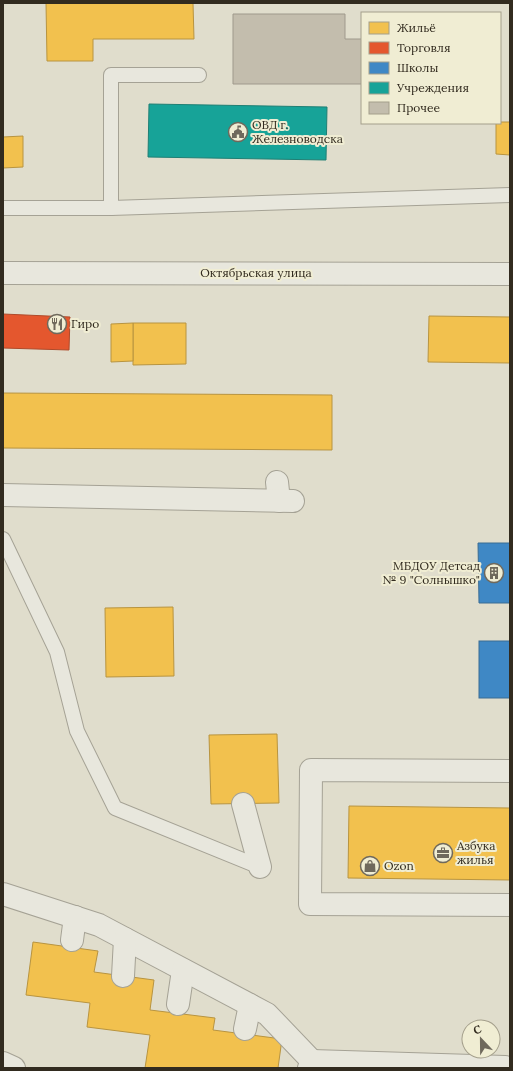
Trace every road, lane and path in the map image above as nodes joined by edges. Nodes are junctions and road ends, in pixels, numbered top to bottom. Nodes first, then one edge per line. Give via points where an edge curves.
1 (199, 75) dead end
2 (510, 195) edge
3 (3, 208) edge
4 (111, 208) junction
5 (3, 272) edge
6 (510, 274) edge
7 (283, 495) dead end
8 (3, 496) edge
9 (3, 539) edge
10 (510, 772) edge
11 (243, 804) dead end
12 (260, 867) joint
13 (3, 894) edge
14 (510, 905) edge
15 (75, 918) junction
16 (125, 939) junction
17 (72, 940) dead end
18 (183, 970) junction
19 (123, 976) dead end
20 (178, 1004) dead end
21 (250, 1005) junction
22 (245, 1029) dead end
23 (3, 1063) edge
24 (311, 1064) edge
25 (505, 1067) dead end
26 (14, 1068) edge

1 - 4 lane via 111,75
2 - 4 lane
3 - 4 lane
5 - 6 street, Октябрьская улица
7 - 8 street via 99,489 40,490
9 - 12 lane via 58,652 77,731 115,808
10 - 14 street via 311,770 310,904
11 - 12 street
13 - 15 street
15 - 16 street via 99,925
15 - 17 street
16 - 18 street
16 - 19 street
18 - 20 street
18 - 21 street
21 - 22 street
21 - 24 street via 267,1014
23 - 26 street
24 - 25 street

